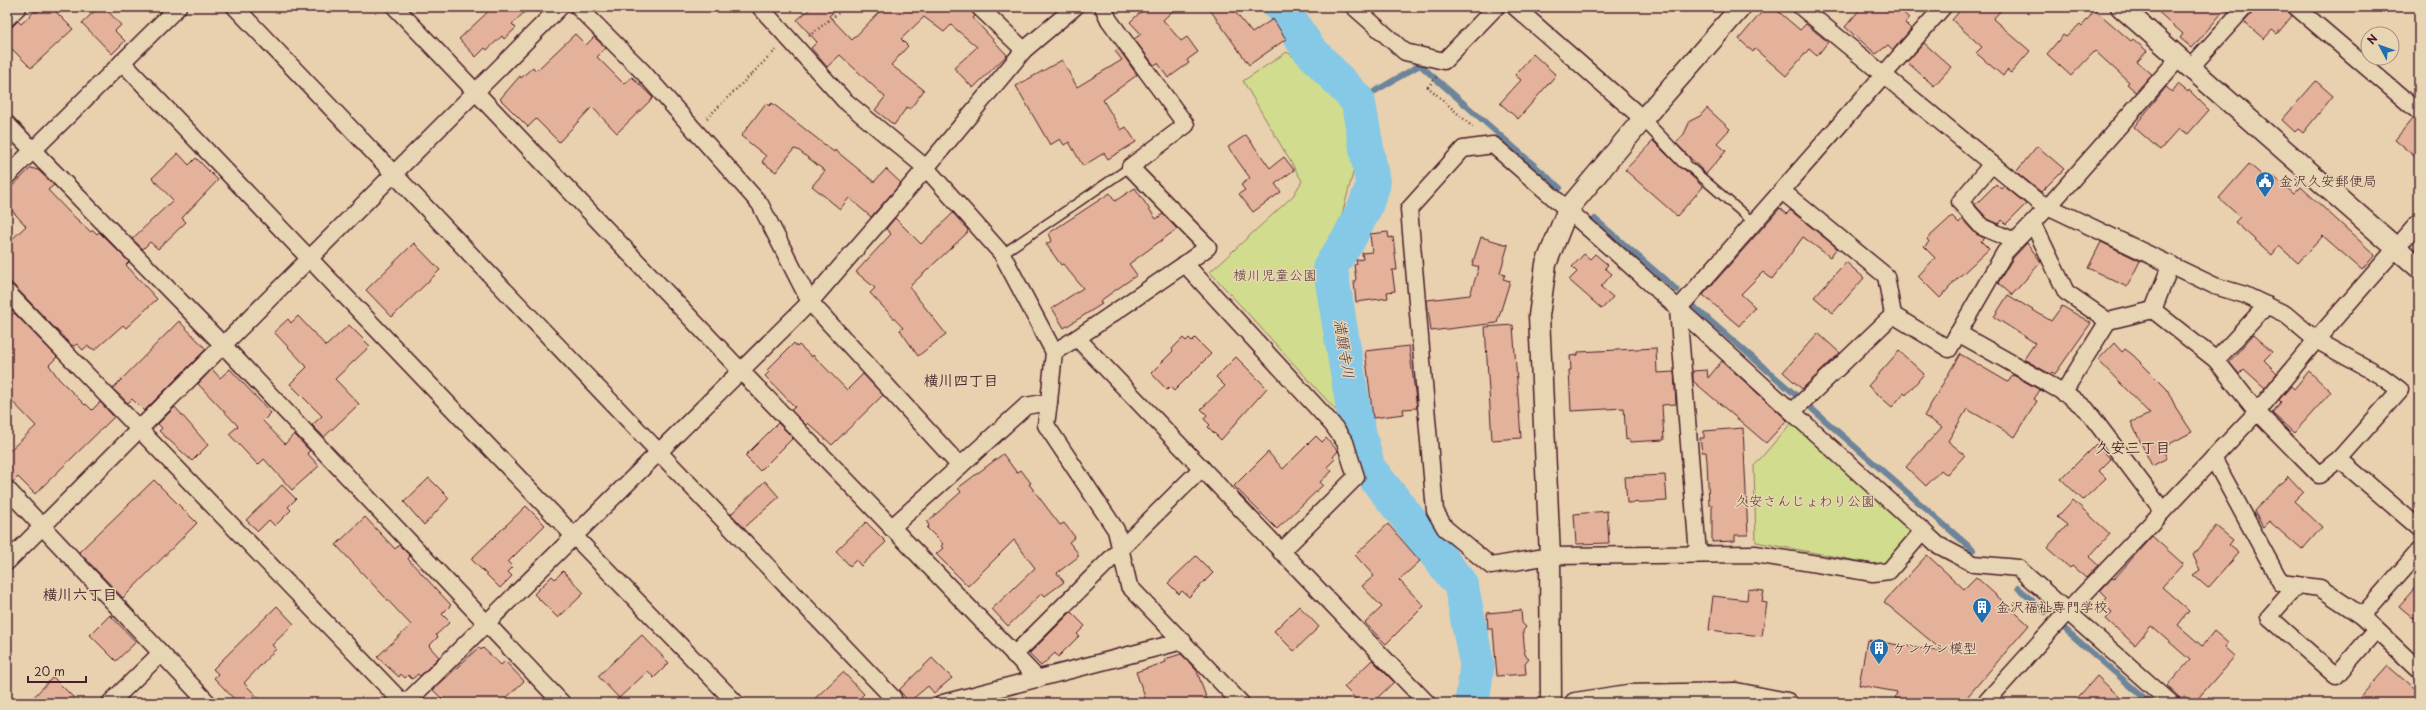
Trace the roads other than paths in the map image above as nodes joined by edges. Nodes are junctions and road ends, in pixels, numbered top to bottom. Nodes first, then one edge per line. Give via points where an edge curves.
1 (18, 7) edge
2 (178, 7) edge
3 (235, 7) edge
4 (395, 7) edge
5 (560, 7) edge
6 (578, 7) edge
7 (760, 7) edge
8 (978, 7) edge
9 (1074, 7) edge
10 (1103, 7) edge
11 (1354, 7) edge
12 (1496, 7) edge
13 (1515, 7) edge
14 (1741, 7) edge
15 (1801, 7) edge
16 (1943, 7) edge
17 (2120, 7) edge
18 (2245, 7) edge
19 (2296, 7) edge
20 (7, 18) edge
21 (1024, 50) junction
22 (122, 62) junction
23 (2185, 63) junction
24 (1884, 74) junction
25 (475, 92) junction
26 (2419, 112) edge
27 (1643, 120) junction
28 (7, 124) edge
29 (32, 151) junction
30 (1684, 162) joint
31 (1992, 164) junction
32 (1130, 167) junction
33 (926, 168) junction
34 (392, 175) junction
35 (7, 176) edge
36 (1782, 191) junction
37 (2048, 207) junction
38 (1568, 209) junction
39 (2419, 222) edge
40 (1754, 223) junction
41 (2033, 223) junction
42 (2015, 241) junction
43 (2396, 248) junction
44 (1002, 254) junction
45 (310, 257) junction
46 (1185, 264) junction
47 (2171, 264) junction
48 (2419, 268) edge
49 (7, 292) edge
50 (810, 302) junction
51 (2267, 305) junction
52 (1678, 309) junction
53 (2153, 310) junction
54 (1893, 315) junction
55 (2108, 321) junction
56 (1958, 333) junction
57 (1077, 338) junction
58 (2316, 340) junction
59 (223, 345) junction
60 (1054, 352) junction
61 (2216, 360) junction
62 (741, 371) junction
63 (2063, 392) junction
64 (1049, 402) junction
65 (1792, 412) junction
66 (2257, 412) junction
67 (139, 430) junction
68 (658, 453) junction
69 (2213, 458) junction
70 (2339, 459) junction
71 (960, 466) junction
72 (1202, 468) junction
73 (7, 489) edge
74 (2163, 511) junction
75 (43, 527) junction
76 (892, 528) junction
77 (2419, 528) edge
78 (1923, 531) junction
79 (574, 536) junction
80 (1121, 549) junction
81 (2419, 551) edge
82 (1281, 552) junction
83 (1698, 554) junction
84 (1550, 556) junction
85 (7, 562) edge
86 (2297, 585) junction
87 (2067, 612) junction
88 (2362, 616) junction
89 (487, 623) junction
90 (2376, 630) junction
91 (1183, 641) junction
92 (161, 653) junction
93 (1014, 655) junction
94 (2419, 670) edge
95 (1038, 679) junction
96 (110, 703) edge
97 (208, 703) edge
98 (404, 703) edge
99 (562, 703) edge
100 (736, 703) edge
101 (894, 703) edge
102 (943, 703) edge
103 (1241, 703) edge
104 (1427, 703) edge
105 (1551, 703) edge
106 (1575, 703) edge
107 (1787, 703) edge
108 (1985, 703) edge
109 (2171, 703) edge

1 - 20 street
2 - 22 street
3 - 34 street
4 - 25 street
5 - 25 street
6 - 50 street via 643,72 760,204
7 - 33 street via 844,100
8 - 21 street
9 - 21 street
10 - 32 street via 1109,20 1186,126
11 - 12 street via 1405,52 1444,60
13 - 27 street
14 - 27 street
15 - 24 street
16 - 24 street
17 - 23 street
18 - 23 street
19 - 26 street
21 - 33 street
22 - 29 street
22 - 45 street
23 - 37 street
23 - 43 street
24 - 31 street
24 - 36 street
25 - 34 street
25 - 62 street
27 - 30 street
27 - 38 street
28 - 29 street
29 - 35 street
29 - 59 street
30 - 40 lane
31 - 37 street
31 - 42 street via 1960,202 1982,227
32 - 44 lane
32 - 46 street via 1208,247
33 - 44 street
33 - 50 street
34 - 45 street
34 - 68 street
36 - 40 street
36 - 54 street via 1886,276
37 - 41 street
37 - 47 street
38 - 52 street
38 - 84 street via 1546,264 1539,316
38 - 84 street via 1493,145 1463,149 1409,210 1435,511 1445,528 1491,566
39 - 43 street
40 - 52 street
41 - 42 street
41 - 55 street via 2066,292
42 - 56 street via 2005,252
43 - 48 street
43 - 58 street
44 - 60 street
45 - 59 street
45 - 79 street
46 - 57 street
46 - 82 street via 1332,424 1345,442 1356,477
47 - 51 street via 2215,286
47 - 53 street
49 - 67 street
50 - 62 street
50 - 71 street
51 - 58 street via 2285,314
51 - 61 street
52 - 65 street
52 - 83 street
53 - 55 street
53 - 61 street
54 - 56 street via 1949,349
54 - 65 street
55 - 63 street
56 - 63 street
57 - 60 street
57 - 72 street
58 - 66 street
58 - 70 street via 2381,376 2400,390
59 - 67 street
59 - 89 street
60 - 64 street
61 - 66 street
62 - 68 street
62 - 76 street
63 - 74 street via 2086,409
64 - 71 street via 1026,406
64 - 80 street via 1046,425 1116,530
65 - 78 street
66 - 69 street
66 - 70 street via 2319,475
67 - 75 street
67 - 98 street
68 - 79 street
68 - 101 street
69 - 74 street
69 - 86 street via 2281,583
70 - 77 street
71 - 76 street
72 - 80 street
72 - 82 street
73 - 75 street
74 - 87 street
75 - 85 street
75 - 92 street
76 - 93 street
78 - 83 street via 1889,571 1873,573 1755,554
78 - 87 street via 1938,545 1974,564 2018,568
79 - 89 street
79 - 100 street
80 - 91 street via 1130,586
80 - 93 street
81 - 88 street
82 - 104 street
83 - 84 street
84 - 105 street
86 - 88 street via 2320,588
86 - 90 street via 2270,617 2336,676
87 - 108 street
87 - 109 street
88 - 90 street
89 - 98 street
89 - 99 street
90 - 94 street
91 - 95 street
91 - 103 street
92 - 96 street
92 - 97 street
93 - 95 street
95 - 102 street
106 - 107 street via 1628,695 1736,693

